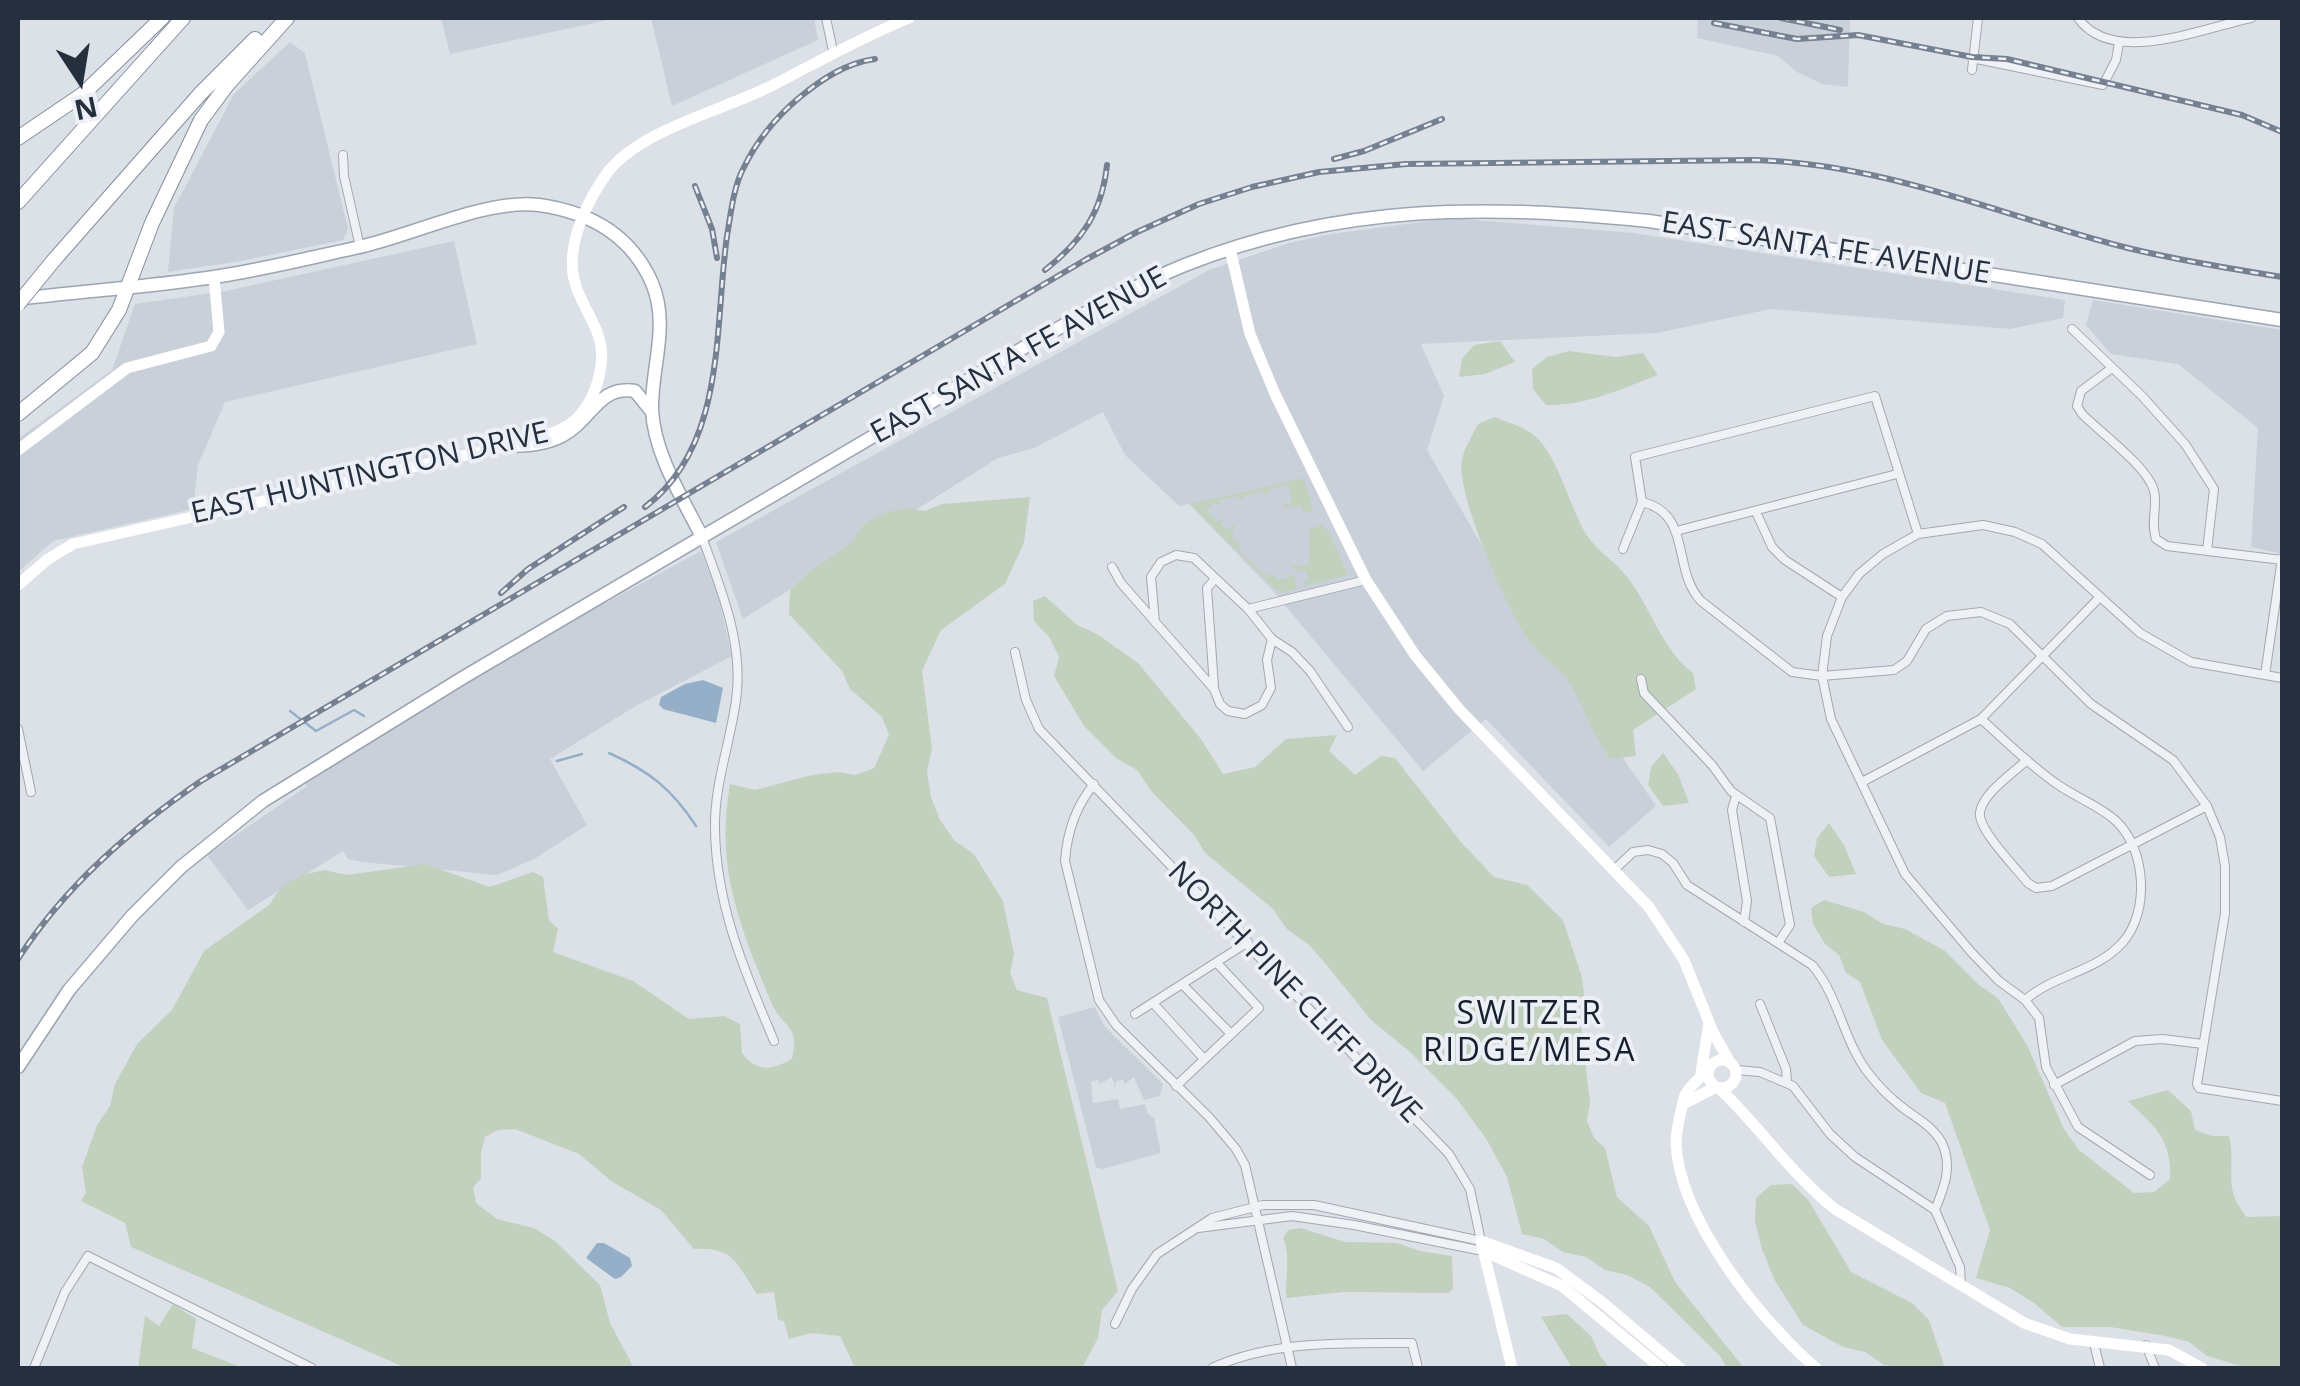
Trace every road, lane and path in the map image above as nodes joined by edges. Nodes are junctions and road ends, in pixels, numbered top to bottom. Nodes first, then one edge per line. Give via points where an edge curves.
1 (162, 18) edge
2 (183, 18) edge
3 (276, 18) edge
4 (287, 18) edge
5 (826, 18) edge
6 (909, 18) edge
7 (1978, 18) edge
8 (2078, 18) edge
9 (2202, 18) edge
10 (2250, 18) edge
11 (2205, 29) junction
12 (2119, 43) junction
13 (833, 51) junction
14 (1972, 58) junction
15 (1972, 70) dead end
16 (18, 138) edge
17 (342, 155) dead end
18 (18, 202) edge
19 (585, 214) junction
20 (360, 247) junction
21 (1230, 249) junction
22 (214, 277) junction
23 (130, 286) junction
24 (18, 302) edge
25 (2282, 320) edge
26 (2072, 328) dead end
27 (2112, 368) junction
28 (652, 412) junction
29 (18, 414) edge
30 (506, 446) junction
31 (18, 450) edge
32 (1897, 474) junction
33 (1642, 502) junction
34 (1756, 512) junction
35 (1676, 531) junction
36 (1918, 534) junction
37 (702, 537) junction
38 (1623, 549) dead end
39 (2206, 551) junction
40 (2282, 560) edge
41 (1112, 568) dead end
42 (1215, 579) junction
43 (1366, 580) junction
44 (18, 585) edge
45 (1842, 597) junction
46 (2100, 597) junction
47 (1248, 609) junction
48 (1155, 622) junction
49 (1272, 639) junction
50 (1014, 652) dead end
51 (2043, 658) junction
52 (2266, 675) junction
53 (1822, 676) junction
54 (2282, 678) edge
55 (1641, 679) dead end
56 (1214, 688) junction
57 (1981, 719) junction
58 (1348, 727) dead end
59 (18, 729) edge
60 (2027, 760) junction
61 (1862, 782) junction
62 (1094, 784) junction
63 (31, 792) dead end
64 (1736, 796) junction
65 (2207, 806) junction
66 (2132, 845) junction
67 (1614, 870) junction
68 (1744, 922) junction
69 (1248, 942) junction
70 (1778, 943) junction
71 (1217, 964) junction
72 (1183, 986) junction
73 (2025, 1000) junction
74 (1153, 1003) junction
75 (1760, 1004) dead end
76 (1135, 1014) dead end
77 (1711, 1027) junction
78 (1231, 1034) junction
79 (774, 1041) dead end
80 (2203, 1044) junction
81 (1204, 1059) junction
82 (18, 1067) edge
83 (1708, 1069) junction
84 (1734, 1070) junction
85 (1787, 1082) junction
86 (2054, 1085) junction
87 (1176, 1086) junction
88 (1718, 1088) junction
89 (2282, 1101) edge
90 (1685, 1103) junction
91 (1742, 1108) junction
92 (2150, 1175) dead end
93 (1253, 1208) junction
94 (1935, 1210) junction
95 (1256, 1218) junction
96 (1354, 1220) junction
97 (1198, 1228) junction
98 (1482, 1246) junction
99 (1568, 1284) junction
100 (1961, 1285) junction
101 (1115, 1324) dead end
102 (2094, 1342) junction
103 (2146, 1345) junction
104 (1288, 1348) junction
105 (34, 1368) edge
106 (312, 1368) edge
107 (1212, 1368) edge
108 (1292, 1368) edge
109 (1418, 1368) edge
110 (1512, 1368) edge
111 (1661, 1368) edge
112 (1680, 1368) edge
113 (1816, 1368) edge
114 (2100, 1368) edge
115 (2156, 1368) edge
116 (2202, 1368) edge

1 - 16 highway via 104,77
2 - 18 highway
3 - 24 highway, bridge via 200,94
4 - 23 highway via 202,120
5 - 13 street
6 - 13 street, EAST HUNTINGTON DRIVE
7 - 14 street
8 - 12 street via 2100,38
9 - 11 street
10 - 11 street
11 - 12 street
12 - 14 street via 2103,85
13 - 19 street, EAST HUNTINGTON DRIVE via 634,148 607,174
14 - 15 street
17 - 20 street
19 - 20 main road via 535,204 500,206
19 - 28 main road via 638,257 652,283 661,329
19 - 30 street, EAST HUNTINGTON DRIVE via 572,264 602,346 600,375 575,420
20 - 22 main road
21 - 25 main road, EAST SANTA FE AVENUE via 1399,213 1585,214
21 - 37 main road, EAST SANTA FE AVENUE via 1095,308
21 - 43 street via 1268,378
22 - 23 main road
22 - 31 street via 219,332 211,346 127,368
23 - 24 main road
23 - 29 highway via 92,353
26 - 27 street
27 - 39 street via 2185,444 2214,490
27 - 39 street via 2081,391 2077,406 2142,471 2154,492 2156,539
28 - 30 main road via 635,391 619,389 562,436
28 - 37 main road
30 - 44 street, EAST HUNTINGTON DRIVE via 73,544
32 - 33 street via 1875,396 1635,457
32 - 34 street
32 - 36 street
33 - 35 street via 1661,506
33 - 38 street
34 - 35 street
34 - 45 street via 1772,547
35 - 53 street via 1688,588 1701,601 1792,672
36 - 45 street via 1858,574
36 - 46 street via 1983,525 2016,532 2042,544
37 - 79 street via 724,598 738,672 716,794 718,870 734,944
37 - 82 main road, EAST SANTA FE AVENUE via 368,734 234,822 112,939
39 - 40 street
40 - 52 street
41 - 48 street
42 - 47 street
42 - 48 street via 1194,558 1176,555 1160,562 1152,577
42 - 56 street via 1207,588
43 - 47 street
43 - 67 street via 1459,708
45 - 53 street via 1826,636
46 - 51 street
46 - 52 street via 2140,633 2191,662
47 - 49 street
48 - 56 street
49 - 56 street via 1271,688 1262,706 1245,714 1228,711
49 - 58 street via 1310,671
50 - 62 street, NORTH PINE CLIFF DRIVE via 1040,729
51 - 53 street via 2010,624 1981,612 1936,622 1894,670
51 - 57 street
51 - 65 street via 2091,704 2173,760
52 - 54 street
53 - 61 street via 1832,719
55 - 64 street via 1644,693
57 - 60 street
57 - 61 street
59 - 63 street
60 - 66 street via 2116,822
60 - 66 street via 1979,813 2028,883 2052,886
61 - 73 street via 1905,874 1985,967
62 - 69 street, NORTH PINE CLIFF DRIVE
62 - 87 street via 1076,813 1065,861 1099,1000
64 - 68 street
64 - 70 street via 1770,818 1790,925
65 - 66 street
65 - 80 street via 2220,836 2225,897
66 - 73 street via 2142,892 2124,941 2097,964 2048,982
67 - 68 street via 1633,852 1662,854 1686,884
67 - 77 street via 1684,960
68 - 70 street
69 - 71 street
69 - 98 street, NORTH PINE CLIFF DRIVE via 1449,1154 1470,1189
70 - 94 street via 1822,977 1858,1058 1941,1141 1948,1163
71 - 72 street
71 - 78 street via 1259,1008
72 - 74 street
72 - 78 street
73 - 86 street via 2039,1018
74 - 76 street
74 - 81 street
75 - 85 street
77 - 83 street
77 - 83 street
77 - 84 street
78 - 81 street
80 - 86 street via 2135,1041
80 - 89 street via 2198,1088
81 - 87 street
83 - 84 street
83 - 88 street
83 - 90 street
84 - 85 street
84 - 88 street via 1728,1087
84 - 91 street
85 - 94 street via 1855,1157
86 - 92 street via 2078,1127
87 - 93 street via 1236,1149
88 - 90 street
88 - 91 street
90 - 113 street via 1677,1149 1694,1208 1783,1340
91 - 100 street via 1823,1199
93 - 95 street
93 - 96 street via 1303,1203
93 - 97 street
94 - 100 street
95 - 96 street
95 - 97 street
95 - 104 street
96 - 98 street
97 - 101 street via 1157,1254
98 - 99 street
98 - 110 street, NORTH PINE CLIFF DRIVE
99 - 111 street
99 - 112 street
100 - 102 street via 2024,1322
102 - 103 street
102 - 114 street
103 - 115 street
103 - 116 street
104 - 107 street
104 - 108 street
104 - 109 street via 1412,1343
105 - 106 street via 64,1292 88,1256

